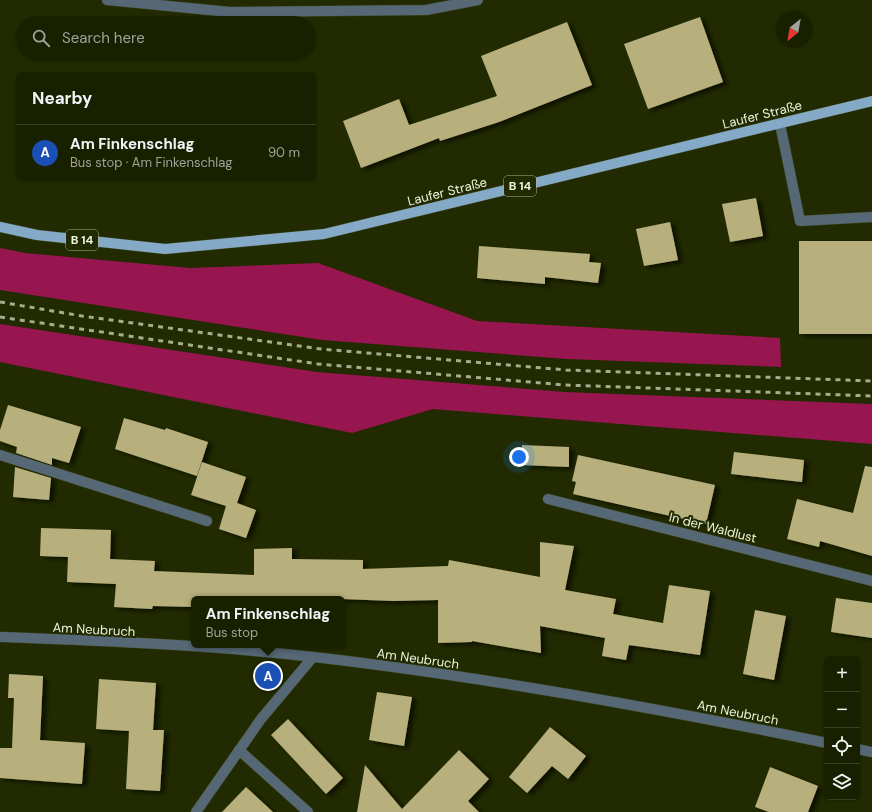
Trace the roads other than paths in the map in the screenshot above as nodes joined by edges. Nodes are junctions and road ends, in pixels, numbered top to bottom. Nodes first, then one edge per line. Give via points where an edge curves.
1 (107, 0) edge
2 (478, 0) edge
3 (872, 101) edge
4 (780, 124) junction
5 (872, 217) edge
6 (0, 227) edge
7 (0, 455) edge
8 (548, 498) dead end
9 (207, 521) dead end
10 (872, 581) edge
11 (0, 637) edge
12 (191, 648) edge
13 (198, 648) edge
14 (313, 657) junction
15 (824, 742) edge
16 (239, 750) junction
17 (860, 750) edge
18 (872, 752) edge
19 (196, 812) edge
20 (308, 812) edge

1 - 2 street via 230,12 426,10
3 - 4 main road, Laufer Straße / B 14
4 - 5 street via 800,221
4 - 6 main road, Laufer Straße / B 14 via 324,234 165,250 36,236
7 - 9 street
8 - 10 street, In der Waldlust
11 - 12 street, Am Neubruch
13 - 14 street, Am Neubruch
14 - 15 street, Am Neubruch via 548,690
14 - 16 street via 261,719
16 - 19 street
16 - 20 street
17 - 18 street

